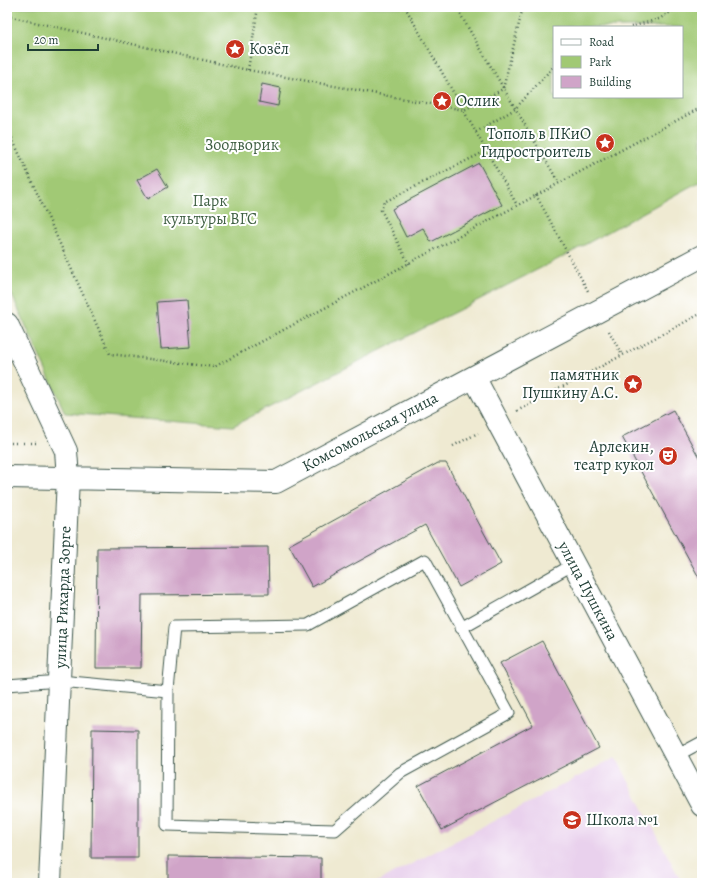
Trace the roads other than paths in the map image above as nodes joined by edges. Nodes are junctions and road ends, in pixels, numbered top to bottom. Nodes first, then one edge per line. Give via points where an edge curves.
1 (702, 256) edge
2 (7, 324) edge
3 (474, 377) junction
4 (7, 477) edge
5 (68, 477) junction
6 (574, 564) junction
7 (461, 628) junction
8 (60, 681) junction
9 (7, 685) edge
10 (168, 690) junction
11 (702, 742) edge
12 (676, 756) junction
13 (702, 805) edge
14 (50, 883) edge

1 - 3 street, Комсомольская улица
2 - 5 street, улица Рихарда Зорге via 66,451
3 - 5 street, Комсомольская улица via 276,482
3 - 6 street, улица Пушкина
4 - 5 street, Комсомольская улица
5 - 8 street, улица Рихарда Зорге
6 - 7 lane
6 - 12 street, улица Пушкина
7 - 10 lane via 425,560 308,625 174,627
7 - 10 lane via 509,713 400,773 335,830 166,825
8 - 9 lane
8 - 10 lane
8 - 14 street, улица Рихарда Зорге
11 - 12 lane
12 - 13 street, улица Пушкина

